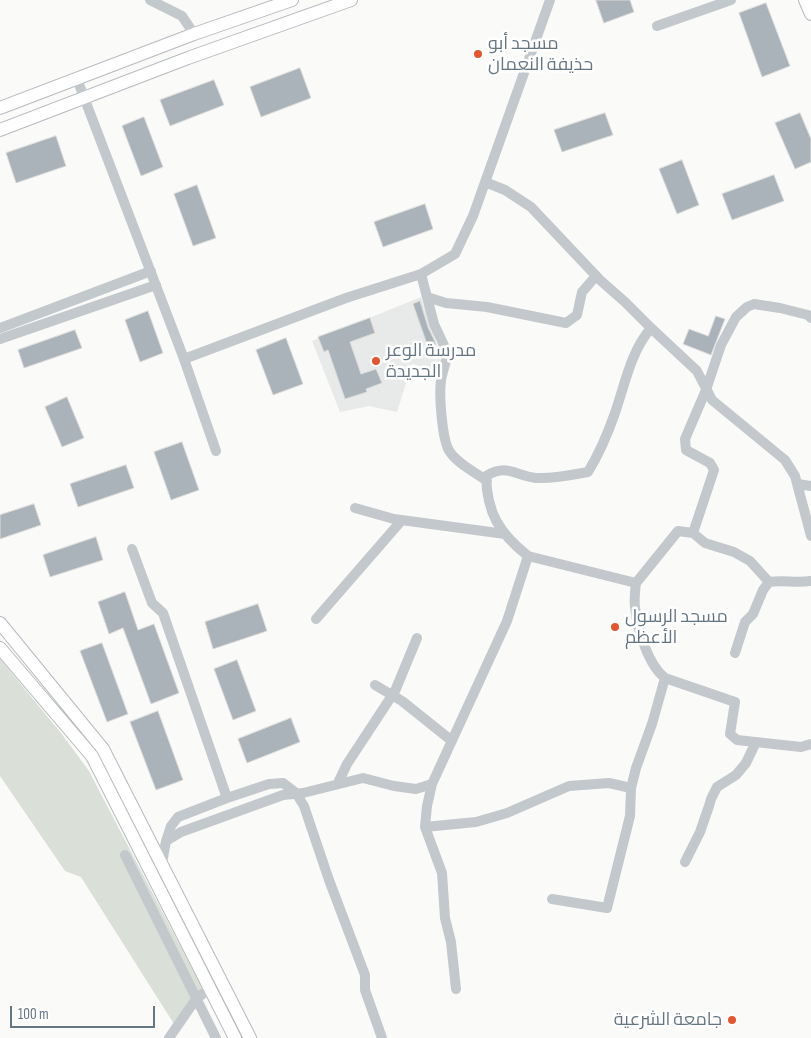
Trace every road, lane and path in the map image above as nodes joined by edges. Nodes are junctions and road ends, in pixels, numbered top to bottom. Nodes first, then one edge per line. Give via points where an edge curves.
1 (150, 0) edge
2 (292, 0) edge
3 (351, 0) edge
4 (550, 0) edge
5 (731, 0) edge
6 (805, 0) edge
7 (811, 14) edge
8 (657, 26) dead end
9 (194, 34) junction
10 (77, 79) junction
11 (84, 99) junction
12 (0, 108) edge
13 (0, 130) edge
14 (485, 182) junction
15 (151, 271) junction
16 (421, 274) junction
17 (596, 276) junction
18 (156, 285) junction
19 (427, 298) junction
20 (811, 318) edge
21 (0, 328) edge
22 (651, 328) junction
23 (0, 339) edge
24 (184, 359) junction
25 (706, 390) junction
26 (216, 451) dead end
27 (486, 481) junction
28 (798, 484) junction
29 (811, 485) edge
30 (355, 508) dead end
31 (402, 520) junction
32 (693, 533) junction
33 (505, 534) junction
34 (811, 536) edge
35 (132, 549) dead end
36 (528, 556) junction
37 (811, 581) edge
38 (769, 582) junction
39 (636, 583) junction
40 (316, 619) dead end
41 (0, 623) edge
42 (417, 638) dead end
43 (0, 648) edge
44 (735, 653) dead end
45 (665, 678) junction
46 (375, 685) dead end
47 (392, 696) junction
48 (452, 741) junction
49 (756, 742) junction
50 (811, 744) edge
51 (338, 783) junction
52 (432, 784) junction
53 (631, 788) junction
54 (296, 794) junction
55 (227, 798) junction
56 (425, 827) junction
57 (166, 841) junction
58 (125, 855) dead end
59 (685, 862) dead end
60 (162, 863) junction
61 (552, 898) dead end
62 (210, 988) junction
63 (456, 989) dead end
64 (196, 999) junction
65 (169, 1038) edge
66 (216, 1038) edge
67 (235, 1038) edge
68 (250, 1038) edge
69 (382, 1038) edge

1 - 9 street via 182,16
2 - 9 main road
3 - 11 main road
4 - 14 street
5 - 8 street
6 - 7 main road
9 - 10 main road
10 - 11 street
10 - 12 main road
11 - 13 main road
11 - 15 street
14 - 16 street via 456,254
14 - 17 street via 505,190 531,207
15 - 18 street
15 - 21 street
16 - 19 street
16 - 24 street via 346,298
17 - 19 street via 582,292 576,315 566,323
17 - 22 street
18 - 23 street
18 - 24 street
19 - 27 street via 434,324 448,354 440,392 449,452
20 - 25 street via 780,308 754,304 747,307 736,317 721,345
22 - 25 street via 698,371
22 - 27 street via 642,339 598,456 588,472 537,478 496,470 486,476
24 - 26 street
25 - 28 street via 712,400 785,460
25 - 32 street via 685,439 686,450 710,463 714,470
27 - 33 street via 486,494 493,514
28 - 29 street
28 - 34 street
30 - 31 street
31 - 33 street
31 - 40 street
32 - 38 street via 705,543 750,561
32 - 39 street via 678,532
33 - 36 street
35 - 55 street via 152,603 163,613
36 - 39 street
36 - 48 street via 507,622
37 - 38 street
38 - 44 street via 754,614 745,622
39 - 45 street via 635,606 640,632 656,667
41 - 60 main road via 103,748
42 - 47 street
43 - 62 main road via 92,756
45 - 49 street via 735,702 730,734 736,740
45 - 53 street
46 - 47 street
47 - 48 street
47 - 51 street via 355,750
48 - 52 street
49 - 50 street via 801,747
49 - 59 street via 736,775 717,787
51 - 52 street via 362,778 416,789
51 - 54 street
52 - 56 street
53 - 56 street via 609,783 569,786 507,813 476,822
53 - 61 street via 630,816 607,908
54 - 55 street via 283,783 276,783
54 - 57 street via 283,795 181,832
54 - 69 street via 304,806 365,974 365,990
55 - 57 street via 178,818 171,826
56 - 63 street via 442,873
57 - 60 street
58 - 64 street
60 - 68 main road
62 - 64 street
62 - 67 main road
64 - 65 street
64 - 66 street

